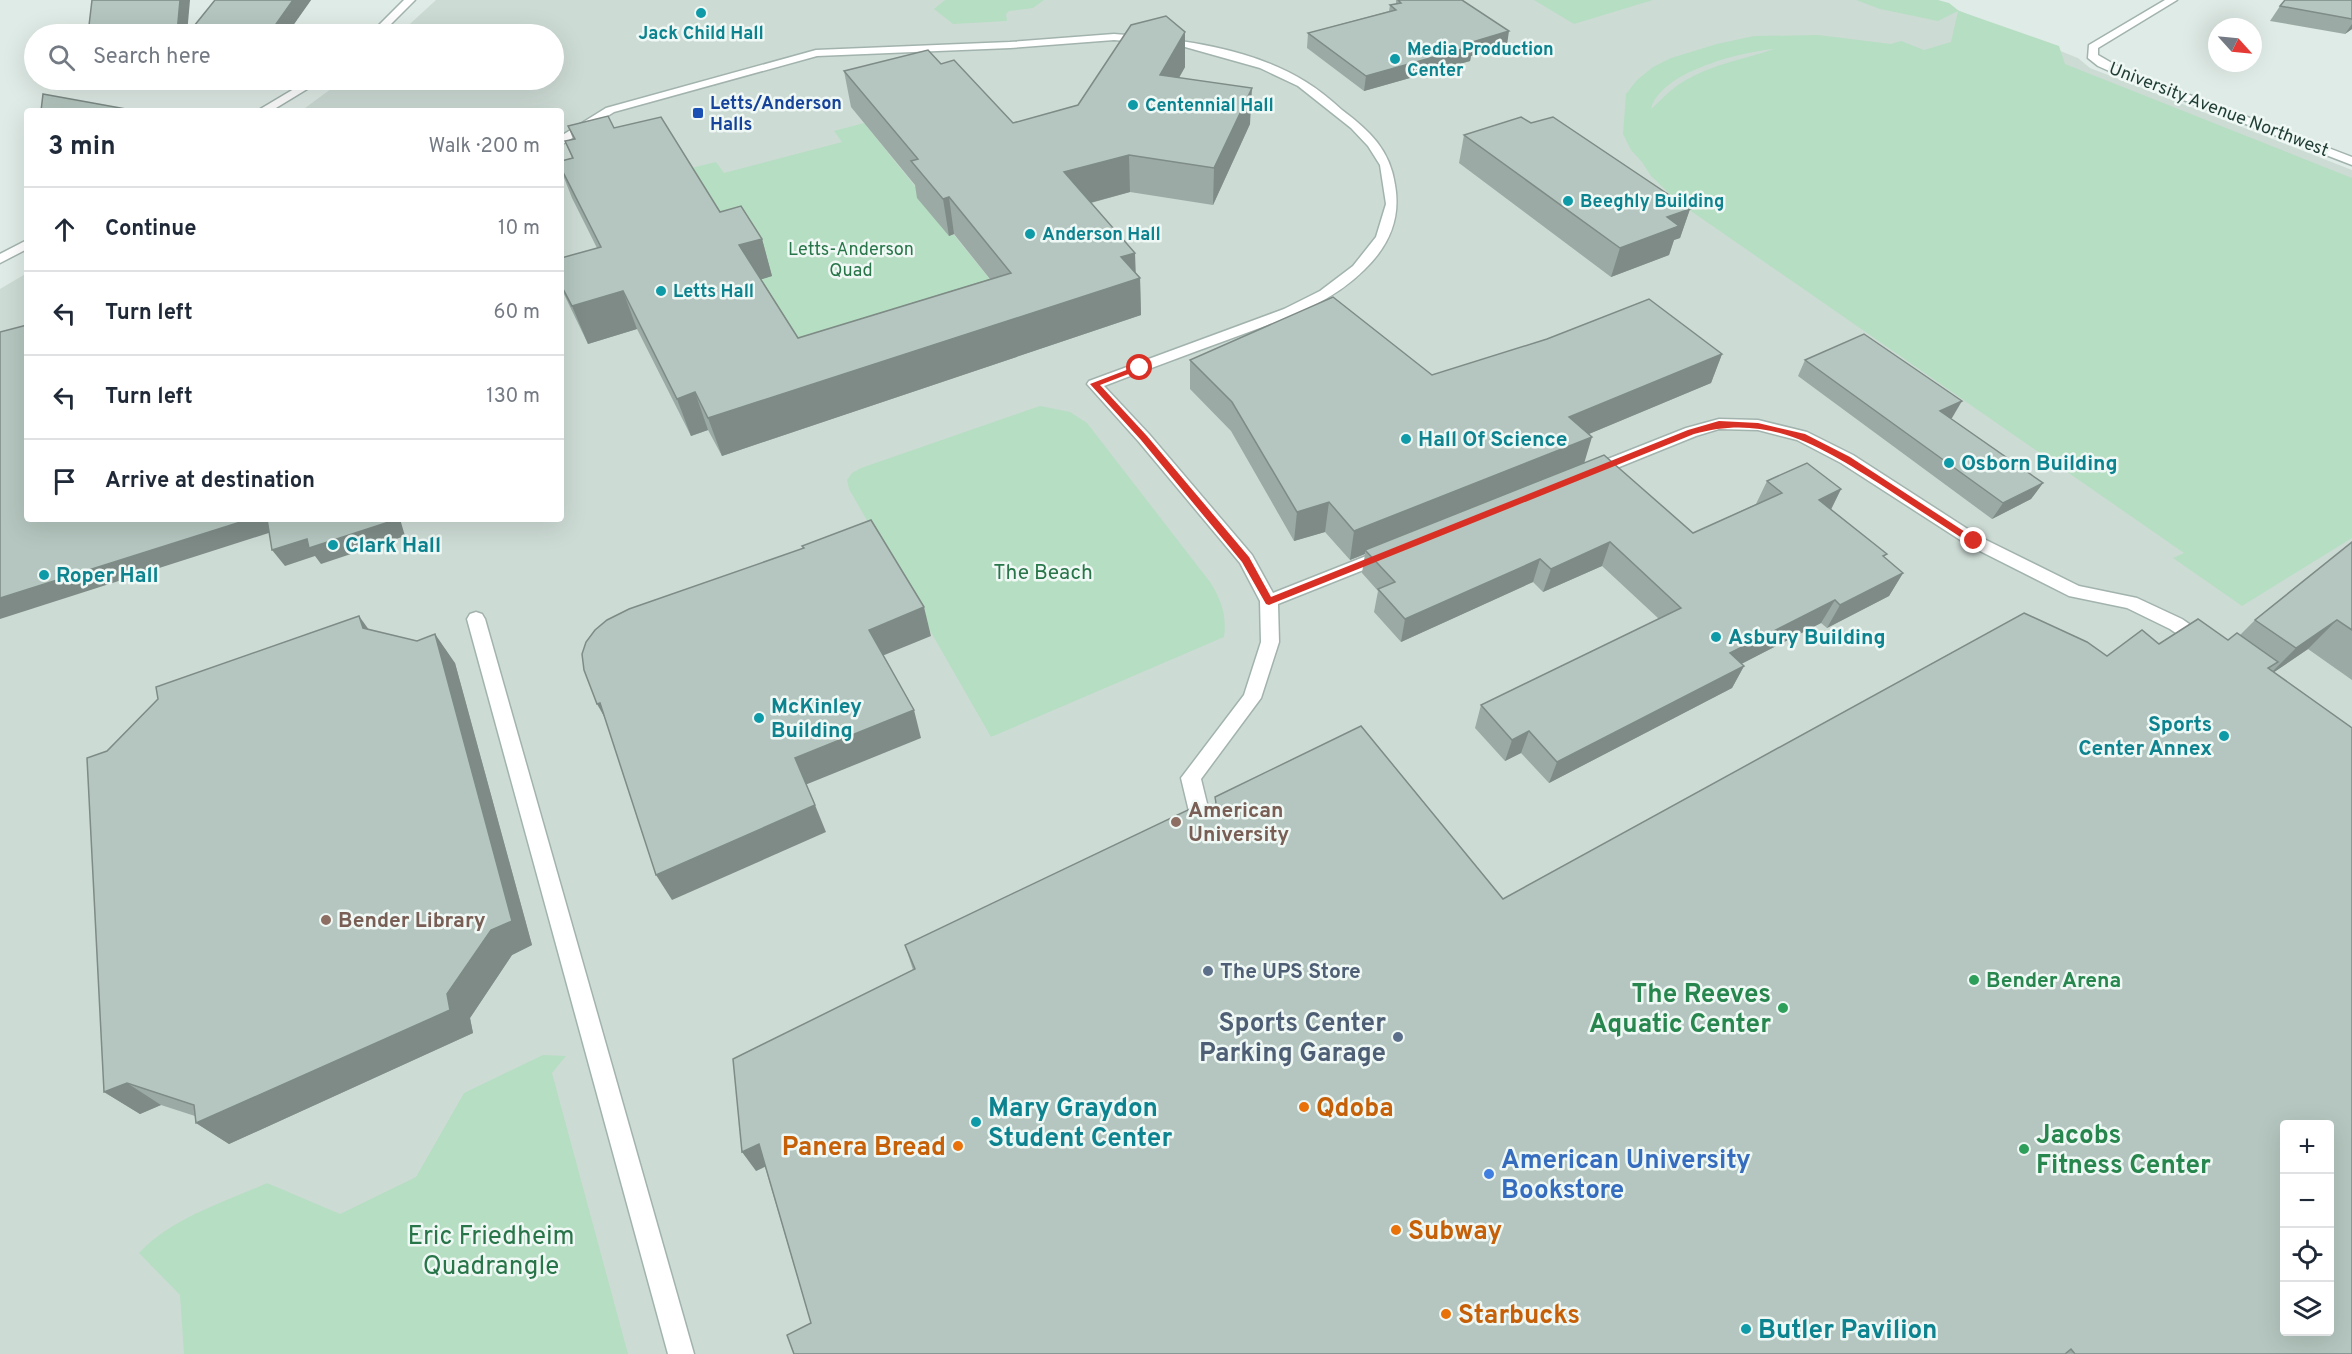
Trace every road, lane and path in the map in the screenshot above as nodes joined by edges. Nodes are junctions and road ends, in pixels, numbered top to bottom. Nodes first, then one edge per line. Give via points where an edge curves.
1 (410, 0) edge
2 (2172, 0) edge
3 (385, 24) edge
4 (299, 90) edge
5 (268, 108) edge
6 (564, 139) edge
7 (2352, 161) edge
8 (24, 246) edge
9 (0, 259) edge
10 (1571, 480) edge
11 (1396, 551) edge
12 (1269, 602) junction
13 (476, 619) dead end
14 (2213, 650) edge
15 (1203, 828) edge
16 (681, 1354) edge

1 - 3 street
2 - 7 street, University Avenue Northwest via 2100,42 2091,52 2102,64 2120,72
4 - 5 street
6 - 12 street via 610,110 816,53 1138,38 1210,49 1264,66 1302,84 1355,125 1386,165 1392,204 1383,237 1372,253 1342,282 1289,312 1094,384 1246,560
8 - 9 street
10 - 14 street via 1719,424 1758,425 1802,436 1847,459 1974,541 2075,592 2131,602 2176,624
11 - 12 street
12 - 15 street via 1270,642 1252,698 1191,778
13 - 16 street

